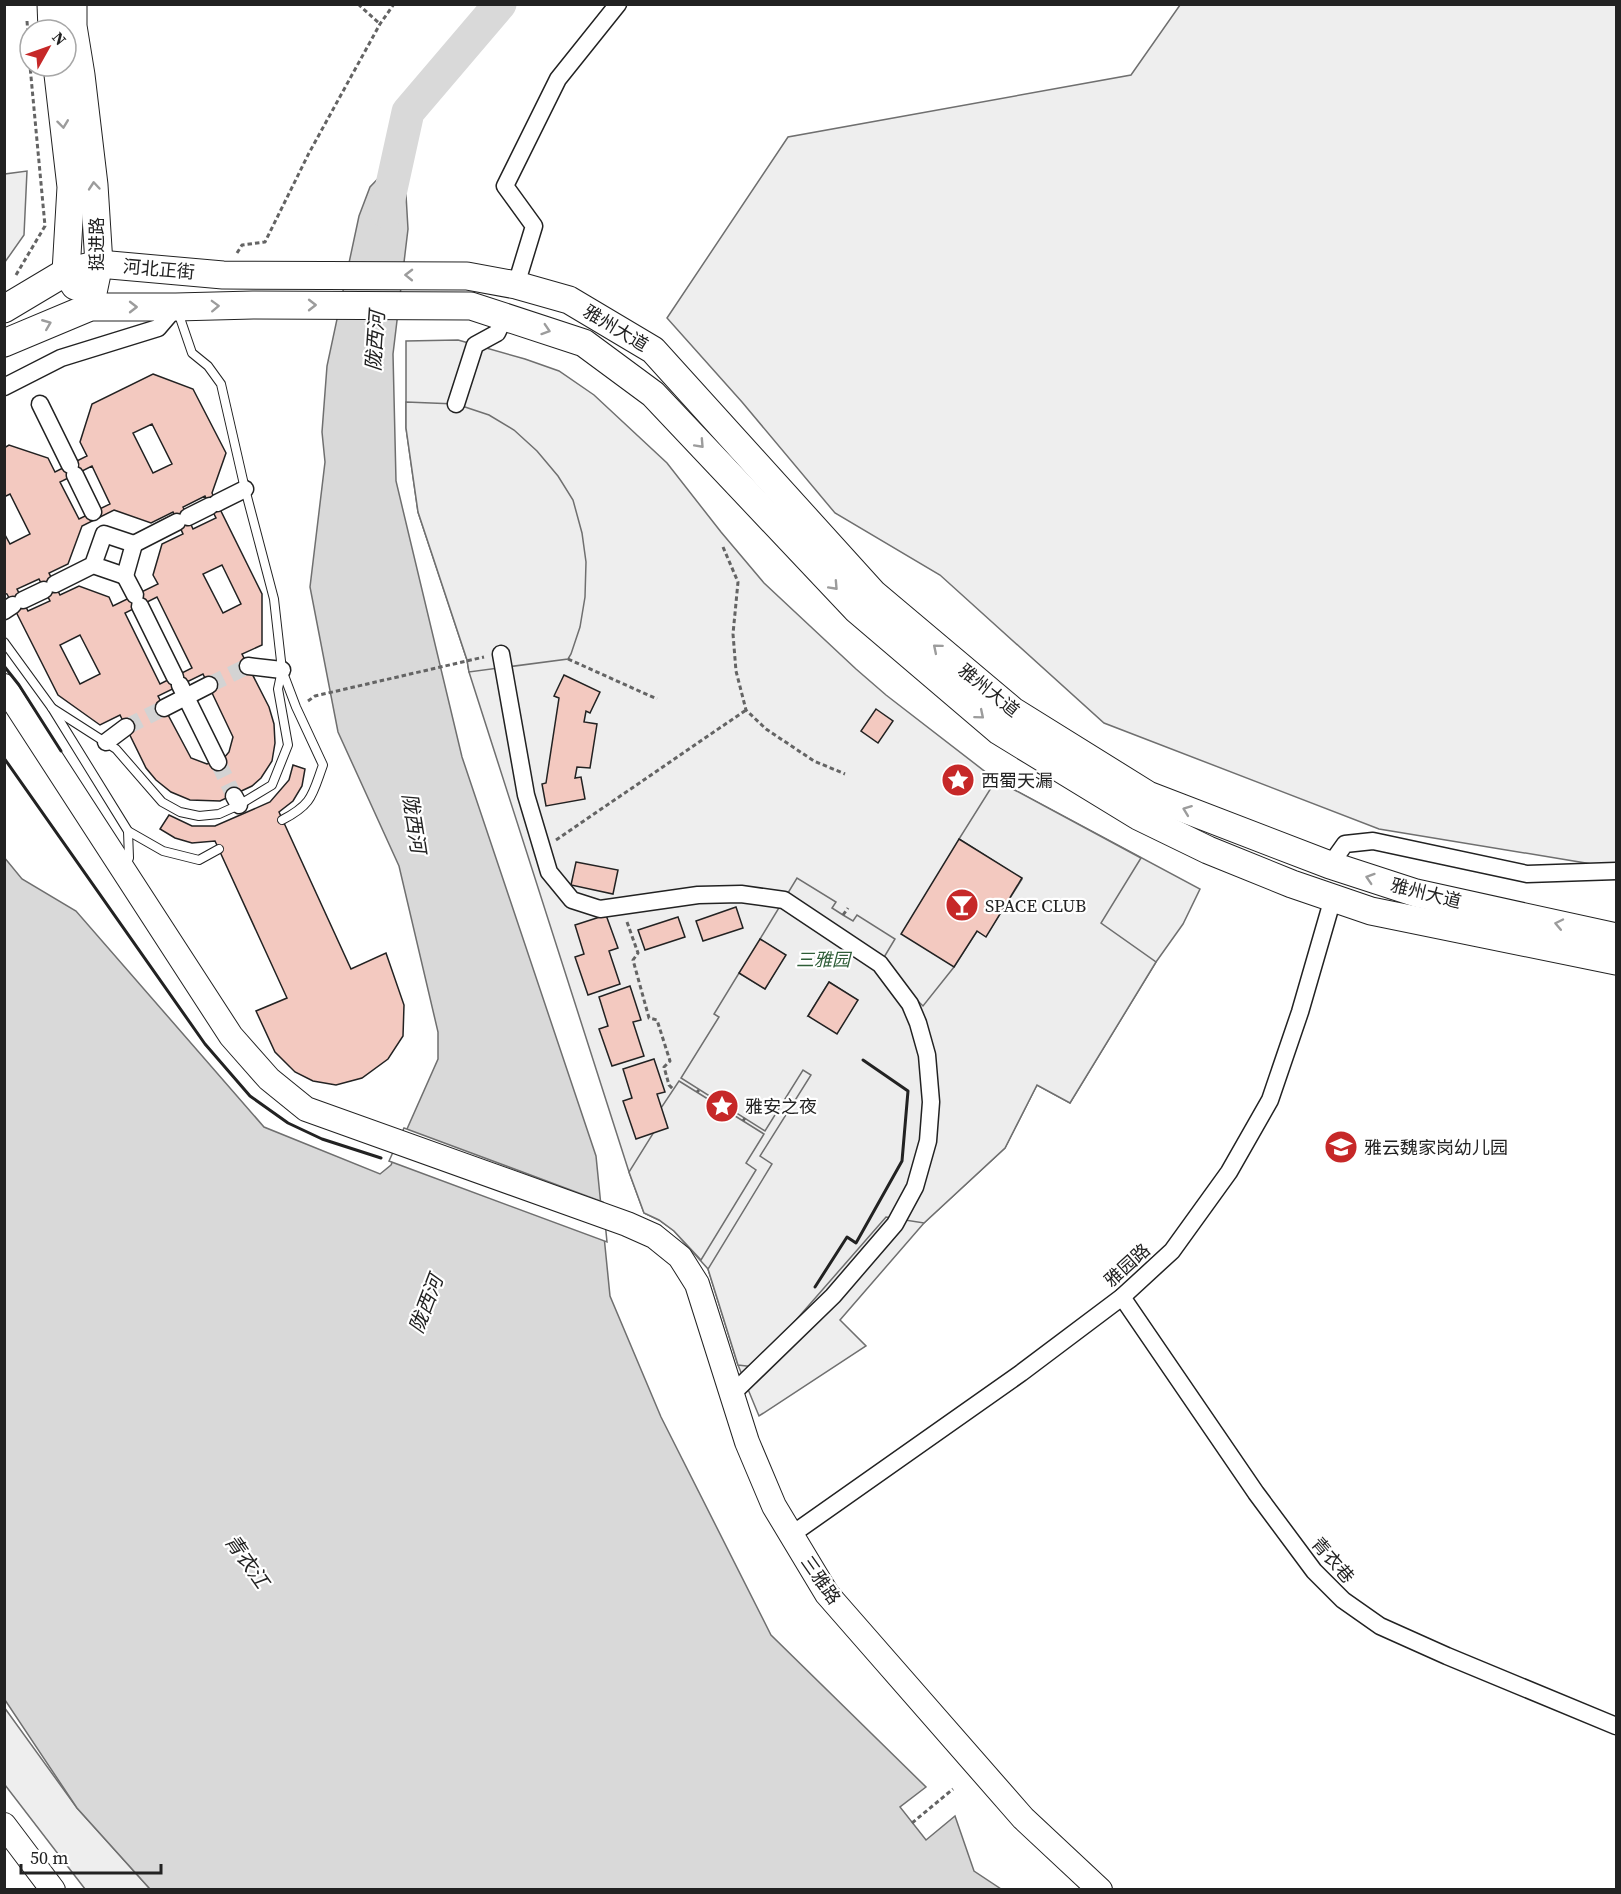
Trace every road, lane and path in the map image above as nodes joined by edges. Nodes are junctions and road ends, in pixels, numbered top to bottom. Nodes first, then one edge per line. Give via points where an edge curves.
1 (73, 4) edge
2 (111, 4) edge
3 (154, 4) edge
4 (358, 4) edge
5 (394, 4) edge
6 (618, 4) edge
7 (380, 24) junction
8 (31, 78) edge
9 (58, 78) edge
10 (99, 264) junction
11 (66, 272) junction
12 (223, 275) junction
13 (468, 276) joint
14 (15, 277) dead end
15 (516, 285) junction
16 (471, 306) joint
17 (90, 307) junction
18 (177, 307) junction
19 (4, 309) edge
20 (505, 316) junction
21 (4, 343) edge
22 (5, 385) edge
23 (456, 404) dead end
24 (40, 405) dead end
25 (245, 489) junction
26 (104, 534) junction
27 (134, 544) junction
28 (723, 547) dead end
29 (93, 565) junction
30 (125, 576) junction
31 (13, 606) edge
32 (4, 642) edge
33 (501, 654) dead end
34 (568, 658) dead end
35 (467, 660) dead end
36 (248, 666) tunnel mouth
37 (282, 670) junction
38 (4, 686) edge
39 (180, 686) junction
40 (209, 686) tunnel mouth
41 (315, 696) dead end
42 (657, 699) dead end
43 (52, 708) junction
44 (164, 708) tunnel mouth
45 (746, 710) junction
46 (126, 727) tunnel mouth
47 (105, 742) junction
48 (218, 762) tunnel mouth
49 (845, 774) dead end
50 (282, 820) dead end
51 (128, 831) junction
52 (219, 849) dead end
53 (542, 849) junction
54 (1330, 865) junction
55 (123, 870) junction
56 (1617, 871) edge
57 (1333, 898) junction
58 (622, 906) junction
59 (848, 908) dead end
60 (843, 915) dead end
61 (1617, 937) edge
62 (1617, 962) edge
63 (673, 1089) dead end
64 (1122, 1297) junction
65 (732, 1394) junction
66 (791, 1535) junction
67 (1617, 1726) edge
68 (953, 1789) dead end
69 (912, 1823) dead end
70 (4, 1825) edge
71 (53, 1890) edge
72 (1100, 1890) edge

10 -> 1 main road, 挺进路
2 - 3 path
4 - 7 path
5 - 7 path
6 - 15 street via 558,79 505,186 534,226
7 - 12 path via 265,242 242,245
8 - 14 path via 45,226
9 -> 11 main road, 挺进路 via 71,187
10 - 11 main road, 河北正街
10 - 12 main road, 河北正街
10 - 17 main road, 挺进路
11 - 17 main road, 挺进路
11 - 19 main road, 河北正街
13 -> 12 main road, 河北正街
13 - 15 main road, 雅州大道
54 -> 15 main road, 雅州大道 via 1148,795 1013,711 873,593 653,350 569,300
18 -> 16 main road, 河北正街
16 - 20 main road, 雅州大道
17 -> 18 main road, 河北正街
21 -> 17 main road, 河北正街
18 - 22 street via 158,327 61,358
18 - 25 lane via 192,353 221,384
20 - 23 street via 497,333 475,345
20 -> 57 main road, 雅州大道 via 584,343 653,394 857,610 999,731 1138,816 1208,850
24 - 26 street
25 - 27 street
25 - 37 lane via 274,599
26 - 27 street
26 - 29 street
27 - 30 street
28 - 45 path via 738,582 733,634 736,671
29 - 30 street
29 - 31 street
30 - 39 street
32 - 43 lane
33 - 53 street via 526,795
34 - 42 path
35 - 41 path
36 - 37 street
37 - 47 lane via 278,689 288,745 272,785 219,814 199,816 180,812 162,801 116,748
37 - 50 lane via 324,765 309,802
38 - 55 street, 三雅路
39 - 40 street
39 - 44 street
39 - 48 street
43 - 47 lane
43 - 51 lane
45 - 49 path via 766,729 814,761
45 - 53 path
46 - 47 street
51 - 52 lane via 163,851 199,860
51 - 55 lane via 129,858
53 - 58 street via 549,872 572,900 600,909
54 - 56 street via 1345,844 1373,841 1527,874
61 -> 54 main road, 雅州大道 via 1416,893
55 - 65 street, 三雅路 via 231,1036 268,1079 306,1109 627,1224 654,1236 680,1257 697,1284
57 - 62 main road, 雅州大道 via 1371,911
57 - 64 street, 雅园路 via 1270,1100 1229,1172 1172,1251
58 - 63 path via 638,953 633,960 649,1018 657,1020 670,1061 664,1067
58 - 65 street via 698,895 741,894 784,900 880,964 910,1004 927,1055 931,1101 928,1141 915,1187 895,1224 833,1296
59 - 60 path
64 - 66 street, 雅园路
64 - 67 street, 青衣巷 via 1256,1493 1314,1571 1343,1600 1380,1626
65 - 66 street, 三雅路 via 747,1442
66 - 72 street, 三雅路 via 827,1594 1023,1818
68 - 69 path
70 - 71 street

